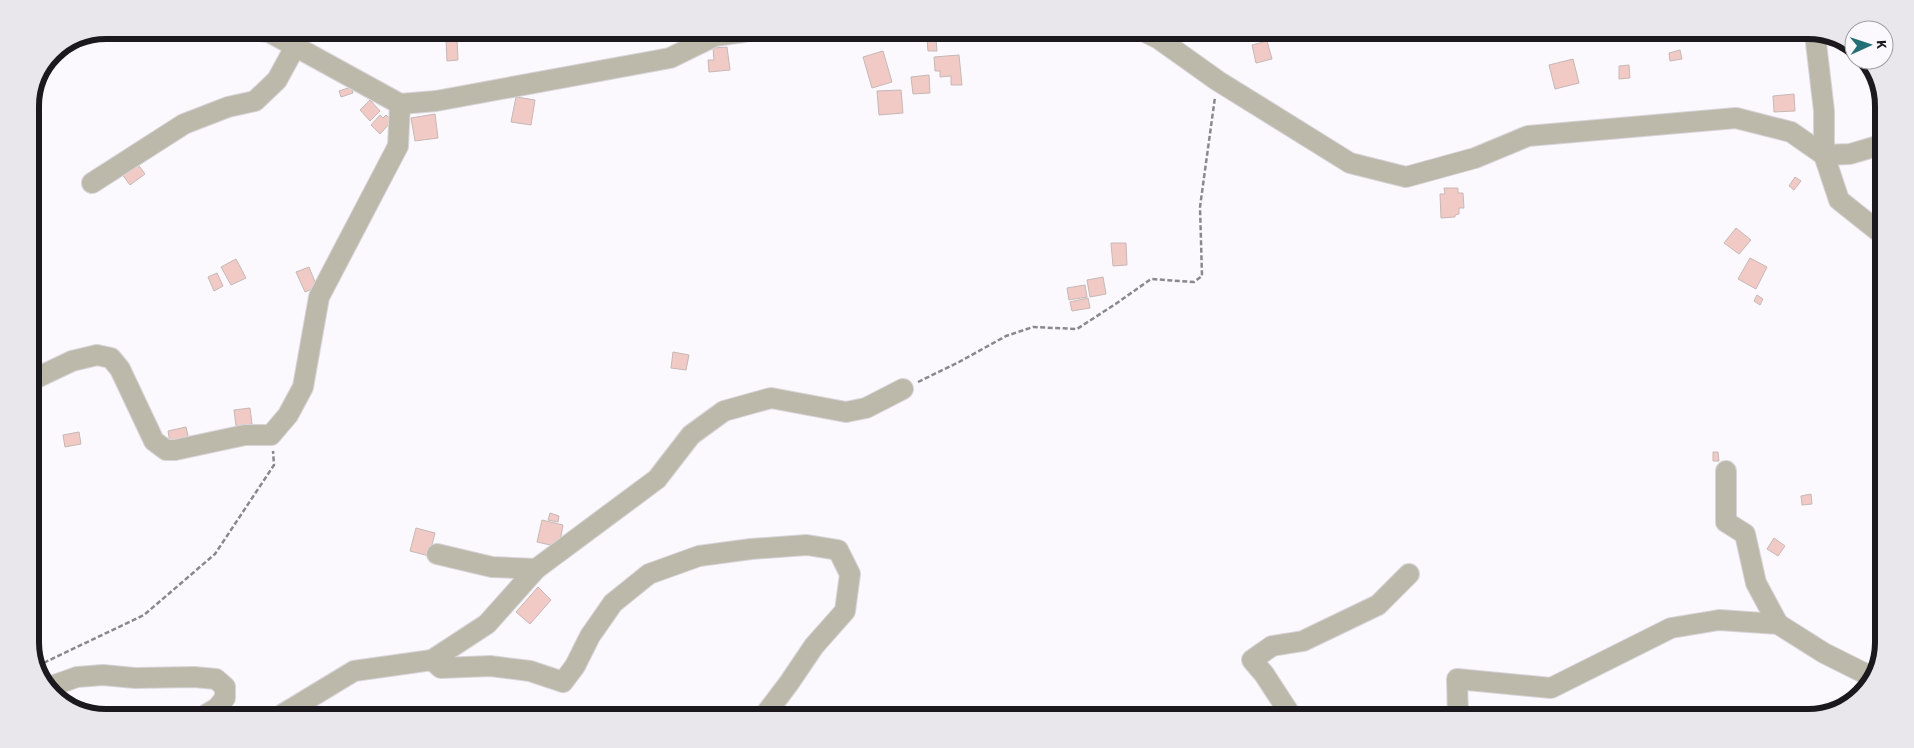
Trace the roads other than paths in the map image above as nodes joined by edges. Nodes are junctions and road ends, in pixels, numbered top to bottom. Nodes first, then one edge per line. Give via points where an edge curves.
1 (281, 39) edge
2 (710, 39) edge
3 (1159, 39) edge
4 (1816, 40) edge
5 (295, 47) junction
6 (400, 104) junction
7 (1875, 147) edge
8 (1824, 155) junction
9 (92, 183) dead end
10 (1875, 229) edge
11 (39, 377) edge
12 (903, 388) road end
13 (1726, 471) dead end
14 (437, 554) dead end
15 (536, 569) junction
16 (1409, 574) dead end
17 (1778, 624) junction
18 (432, 660) junction
19 (1867, 674) edge
20 (55, 685) edge
21 (215, 709) edge
22 (291, 709) edge
23 (769, 709) edge
24 (1287, 709) edge
25 (1458, 709) edge

1 - 5 street
2 - 6 street via 670,58 446,100
3 - 8 street via 1218,81 1350,163 1406,177 1475,158 1528,136 1736,118 1791,132
4 - 8 street via 1824,111
5 - 6 street
5 - 9 street via 277,80 255,101 184,124
6 - 11 street via 398,146 319,297 303,387 288,415 271,435 245,434 166,450 154,441 120,369 111,358 97,356 72,361
7 - 8 street via 1850,154
8 - 10 street via 1839,200
12 - 15 street via 866,408 846,412 770,398 724,411 691,435 658,479
13 - 17 street via 1726,522 1745,534 1756,583
14 - 15 street via 492,567
15 - 18 street via 487,624
16 - 24 street via 1378,605 1303,641 1272,646 1252,660
17 - 19 street via 1824,653
17 - 25 street via 1719,620 1671,628 1551,688 1457,679
18 - 22 street via 354,671
18 - 23 street via 441,668 490,666 530,671 563,682 614,603 649,574 699,556 751,549 807,545 838,550 850,574 845,611 814,646
20 - 21 street via 77,677 216,678 225,687 225,698

